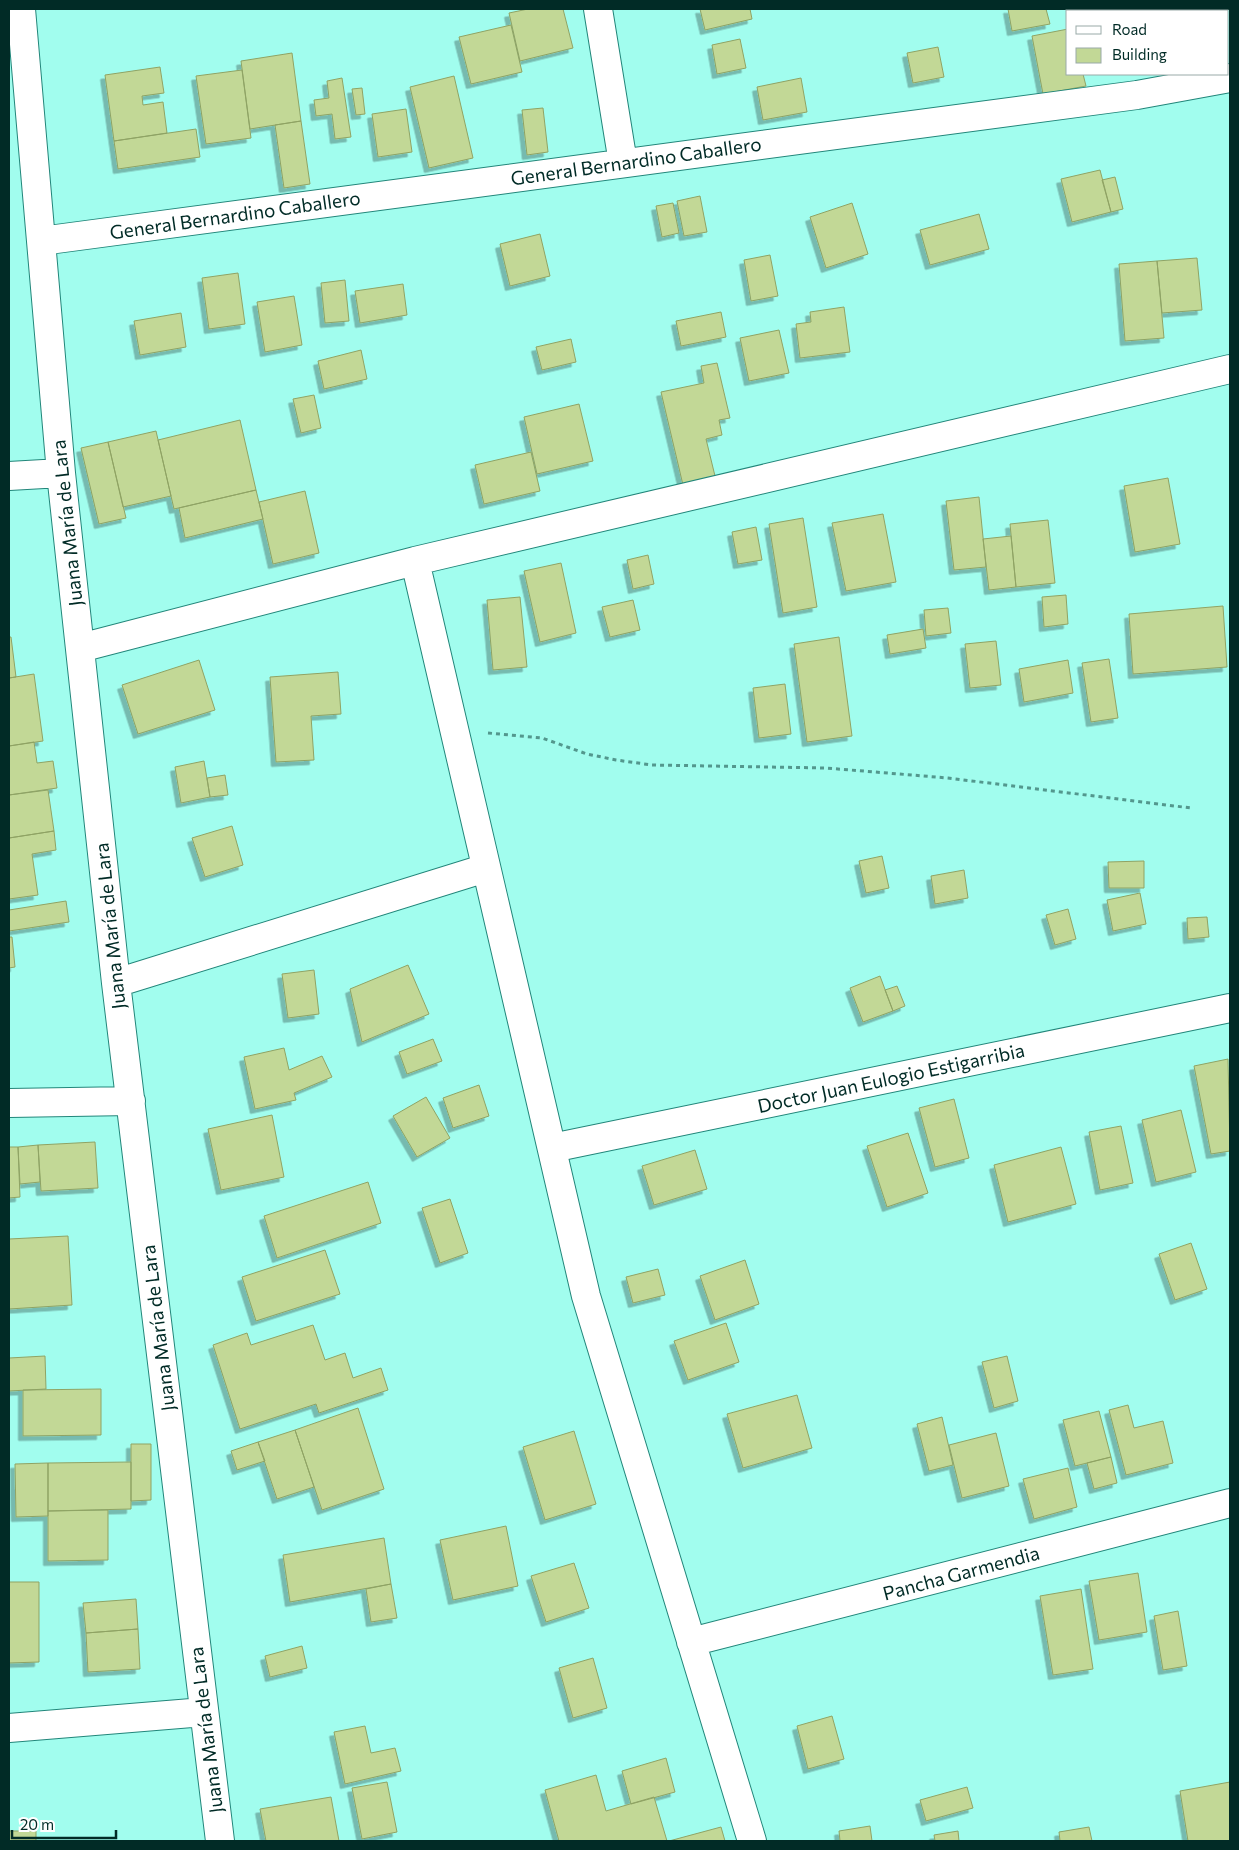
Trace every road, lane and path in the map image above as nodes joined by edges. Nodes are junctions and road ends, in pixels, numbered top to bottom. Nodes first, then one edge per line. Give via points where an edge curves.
1 (21, 9) edge
2 (598, 9) edge
3 (1230, 78) edge
4 (1134, 84) edge
5 (623, 163) junction
6 (41, 241) junction
7 (1230, 370) edge
8 (61, 473) junction
9 (9, 476) edge
10 (415, 561) junction
11 (80, 648) junction
12 (452, 721) junction
13 (1191, 808) dead end
14 (486, 868) junction
15 (116, 983) junction
16 (1230, 1008) edge
17 (131, 1101) junction
18 (9, 1103) edge
19 (552, 1148) junction
20 (1230, 1503) edge
21 (691, 1642) junction
22 (204, 1712) junction
23 (9, 1728) edge
24 (220, 1841) edge
25 (752, 1841) edge

1 - 6 street, Juana María de Lara
2 - 5 street
3 - 4 street, General Bernardino Caballero
4 - 5 street, General Bernardino Caballero
5 - 6 street, General Bernardino Caballero
6 - 8 street, Juana María de Lara
7 - 10 street
8 - 9 street
8 - 11 street, Juana María de Lara
10 - 11 street
10 - 12 street
11 - 15 street, Juana María de Lara
12 - 13 path via 486,732 542,738 587,754 625,762 826,768 948,778
12 - 14 street
14 - 15 street
14 - 19 street
15 - 17 street, Juana María de Lara
16 - 19 street, Doctor Juan Eulogio Estigarribia
17 - 18 street
17 - 22 street, Juana María de Lara
19 - 21 street via 586,1296
20 - 21 street, Pancha Garmendia
21 - 25 street
22 - 23 street
22 - 24 street, Juana María de Lara

